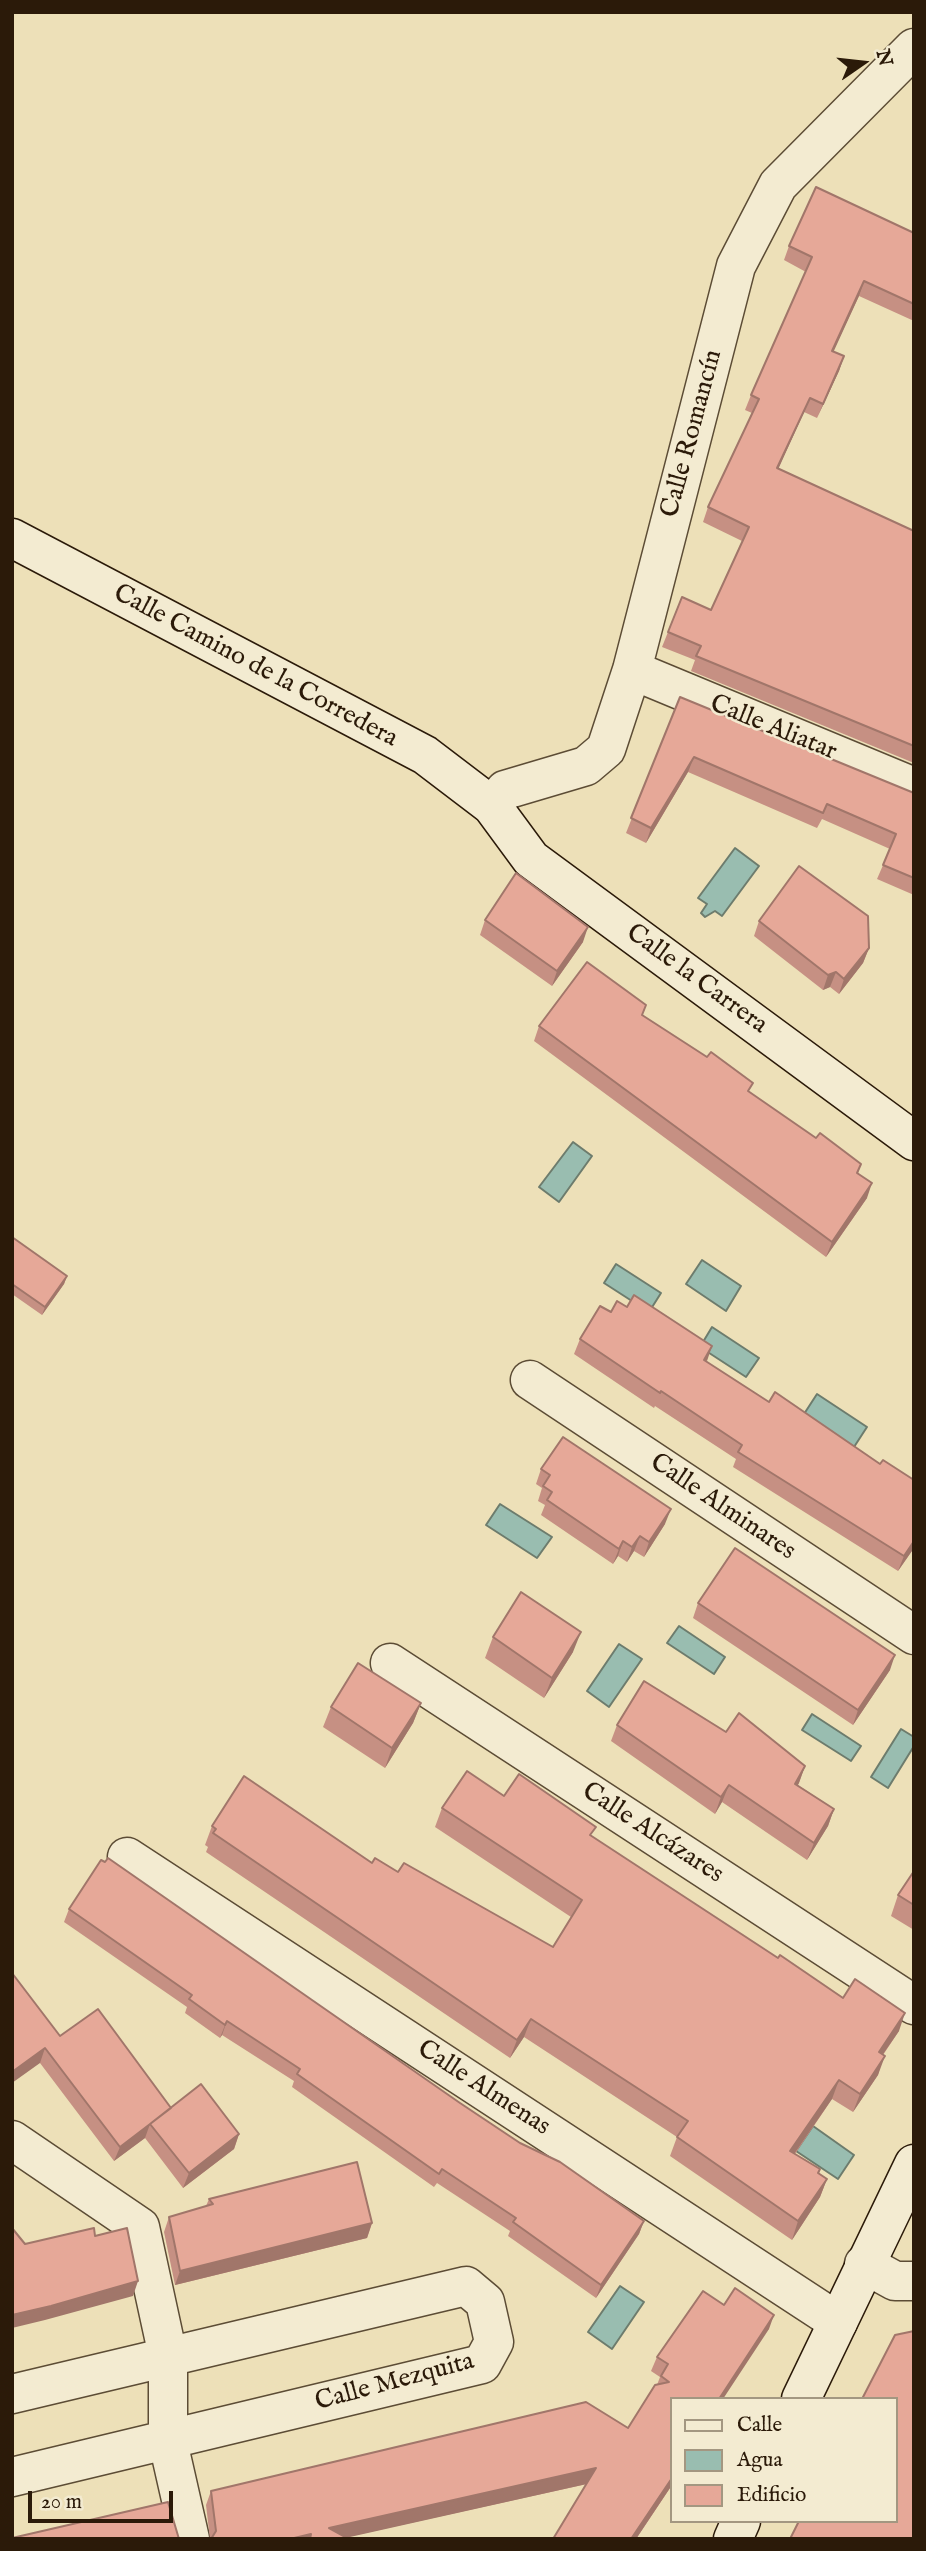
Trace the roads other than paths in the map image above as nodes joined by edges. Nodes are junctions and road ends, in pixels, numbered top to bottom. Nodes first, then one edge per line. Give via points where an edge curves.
1 (914, 48) edge
2 (12, 538) edge
3 (632, 670) junction
4 (914, 787) edge
5 (492, 806) junction
6 (914, 1141) edge
7 (530, 1380) dead end
8 (914, 1635) edge
9 (390, 1663) dead end
10 (127, 1857) dead end
11 (914, 2005) edge
12 (12, 2140) edge
13 (914, 2164) edge
14 (864, 2264) junction
15 (914, 2281) edge
16 (838, 2322) junction
17 (168, 2356) junction
18 (12, 2394) edge
19 (802, 2397) edge
20 (168, 2442) junction
21 (12, 2477) edge
22 (740, 2523) edge
23 (190, 2539) edge
24 (733, 2539) edge

1 - 3 street, Calle Romancín via 778,185 736,266
2 - 5 street, Calle Camino de la Corredera via 425,755
3 - 4 street, Calle Aliatar
3 - 5 street, Calle Romancín via 606,749 586,766 505,790
5 - 6 street, Calle la Carrera via 531,859
7 - 8 street, Calle Alminares
9 - 11 street, Calle Alcázares
10 - 16 street, Calle Almenas
12 - 17 street via 140,2227
13 - 14 street
14 - 15 street via 895,2281
14 - 16 street
16 - 19 street
17 - 18 street, Calle Mezquita
17 - 20 street
17 - 20 street, Calle Mezquita via 466,2286 485,2302 494,2342 482,2364
20 - 21 street, Calle Mezquita
20 - 23 street
22 - 24 street

